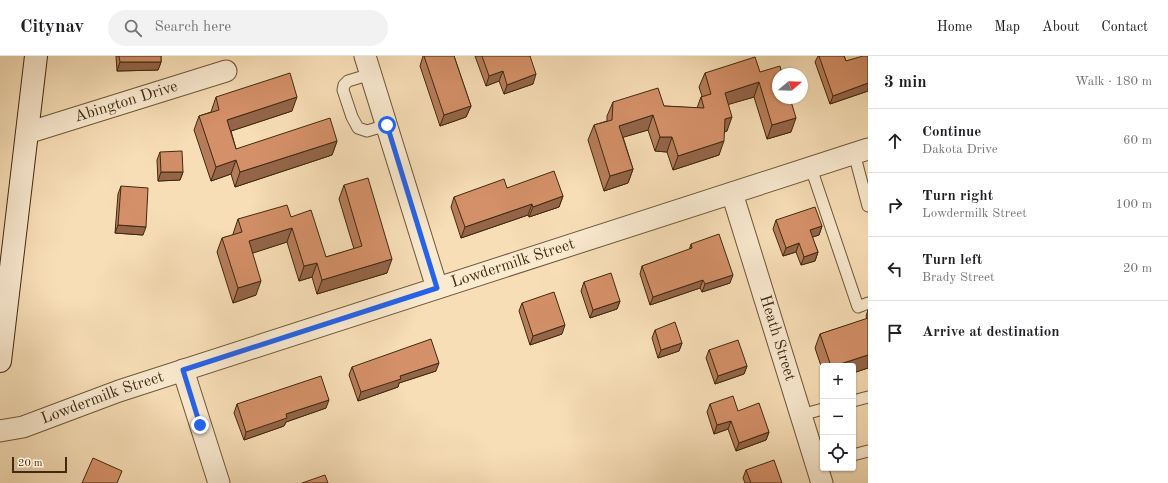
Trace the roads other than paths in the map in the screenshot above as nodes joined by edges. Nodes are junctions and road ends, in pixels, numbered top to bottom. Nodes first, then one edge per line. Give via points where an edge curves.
1 (36, 56) edge
2 (368, 65) edge
3 (226, 71) dead end
4 (387, 125) junction
5 (27, 133) junction
6 (861, 151) edge
7 (811, 168) junction
8 (732, 193) junction
9 (868, 206) edge
10 (437, 288) junction
11 (868, 303) edge
12 (0, 361) edge
13 (183, 370) junction
14 (868, 396) edge
15 (856, 400) edge
16 (820, 410) edge
17 (801, 415) junction
18 (0, 432) edge
19 (868, 450) edge
20 (856, 454) edge
21 (820, 468) edge
22 (219, 483) edge

1 - 5 street
2 - 4 street
2 - 4 lane via 344,84 343,90 358,128 367,131
3 - 5 street, Abington Drive
4 - 10 street
5 - 12 street
6 - 7 street, Lowdermilk Street
6 - 9 lane
7 - 8 street, Lowdermilk Street
7 - 11 lane via 858,307
8 - 10 street, Lowdermilk Street
8 - 17 street, Heath Street
10 - 13 street, Lowdermilk Street
13 - 18 street, Lowdermilk Street via 23,427
13 - 22 street
14 - 15 lane
16 - 17 lane
17 - 21 street, Heath Street
19 - 20 lane

